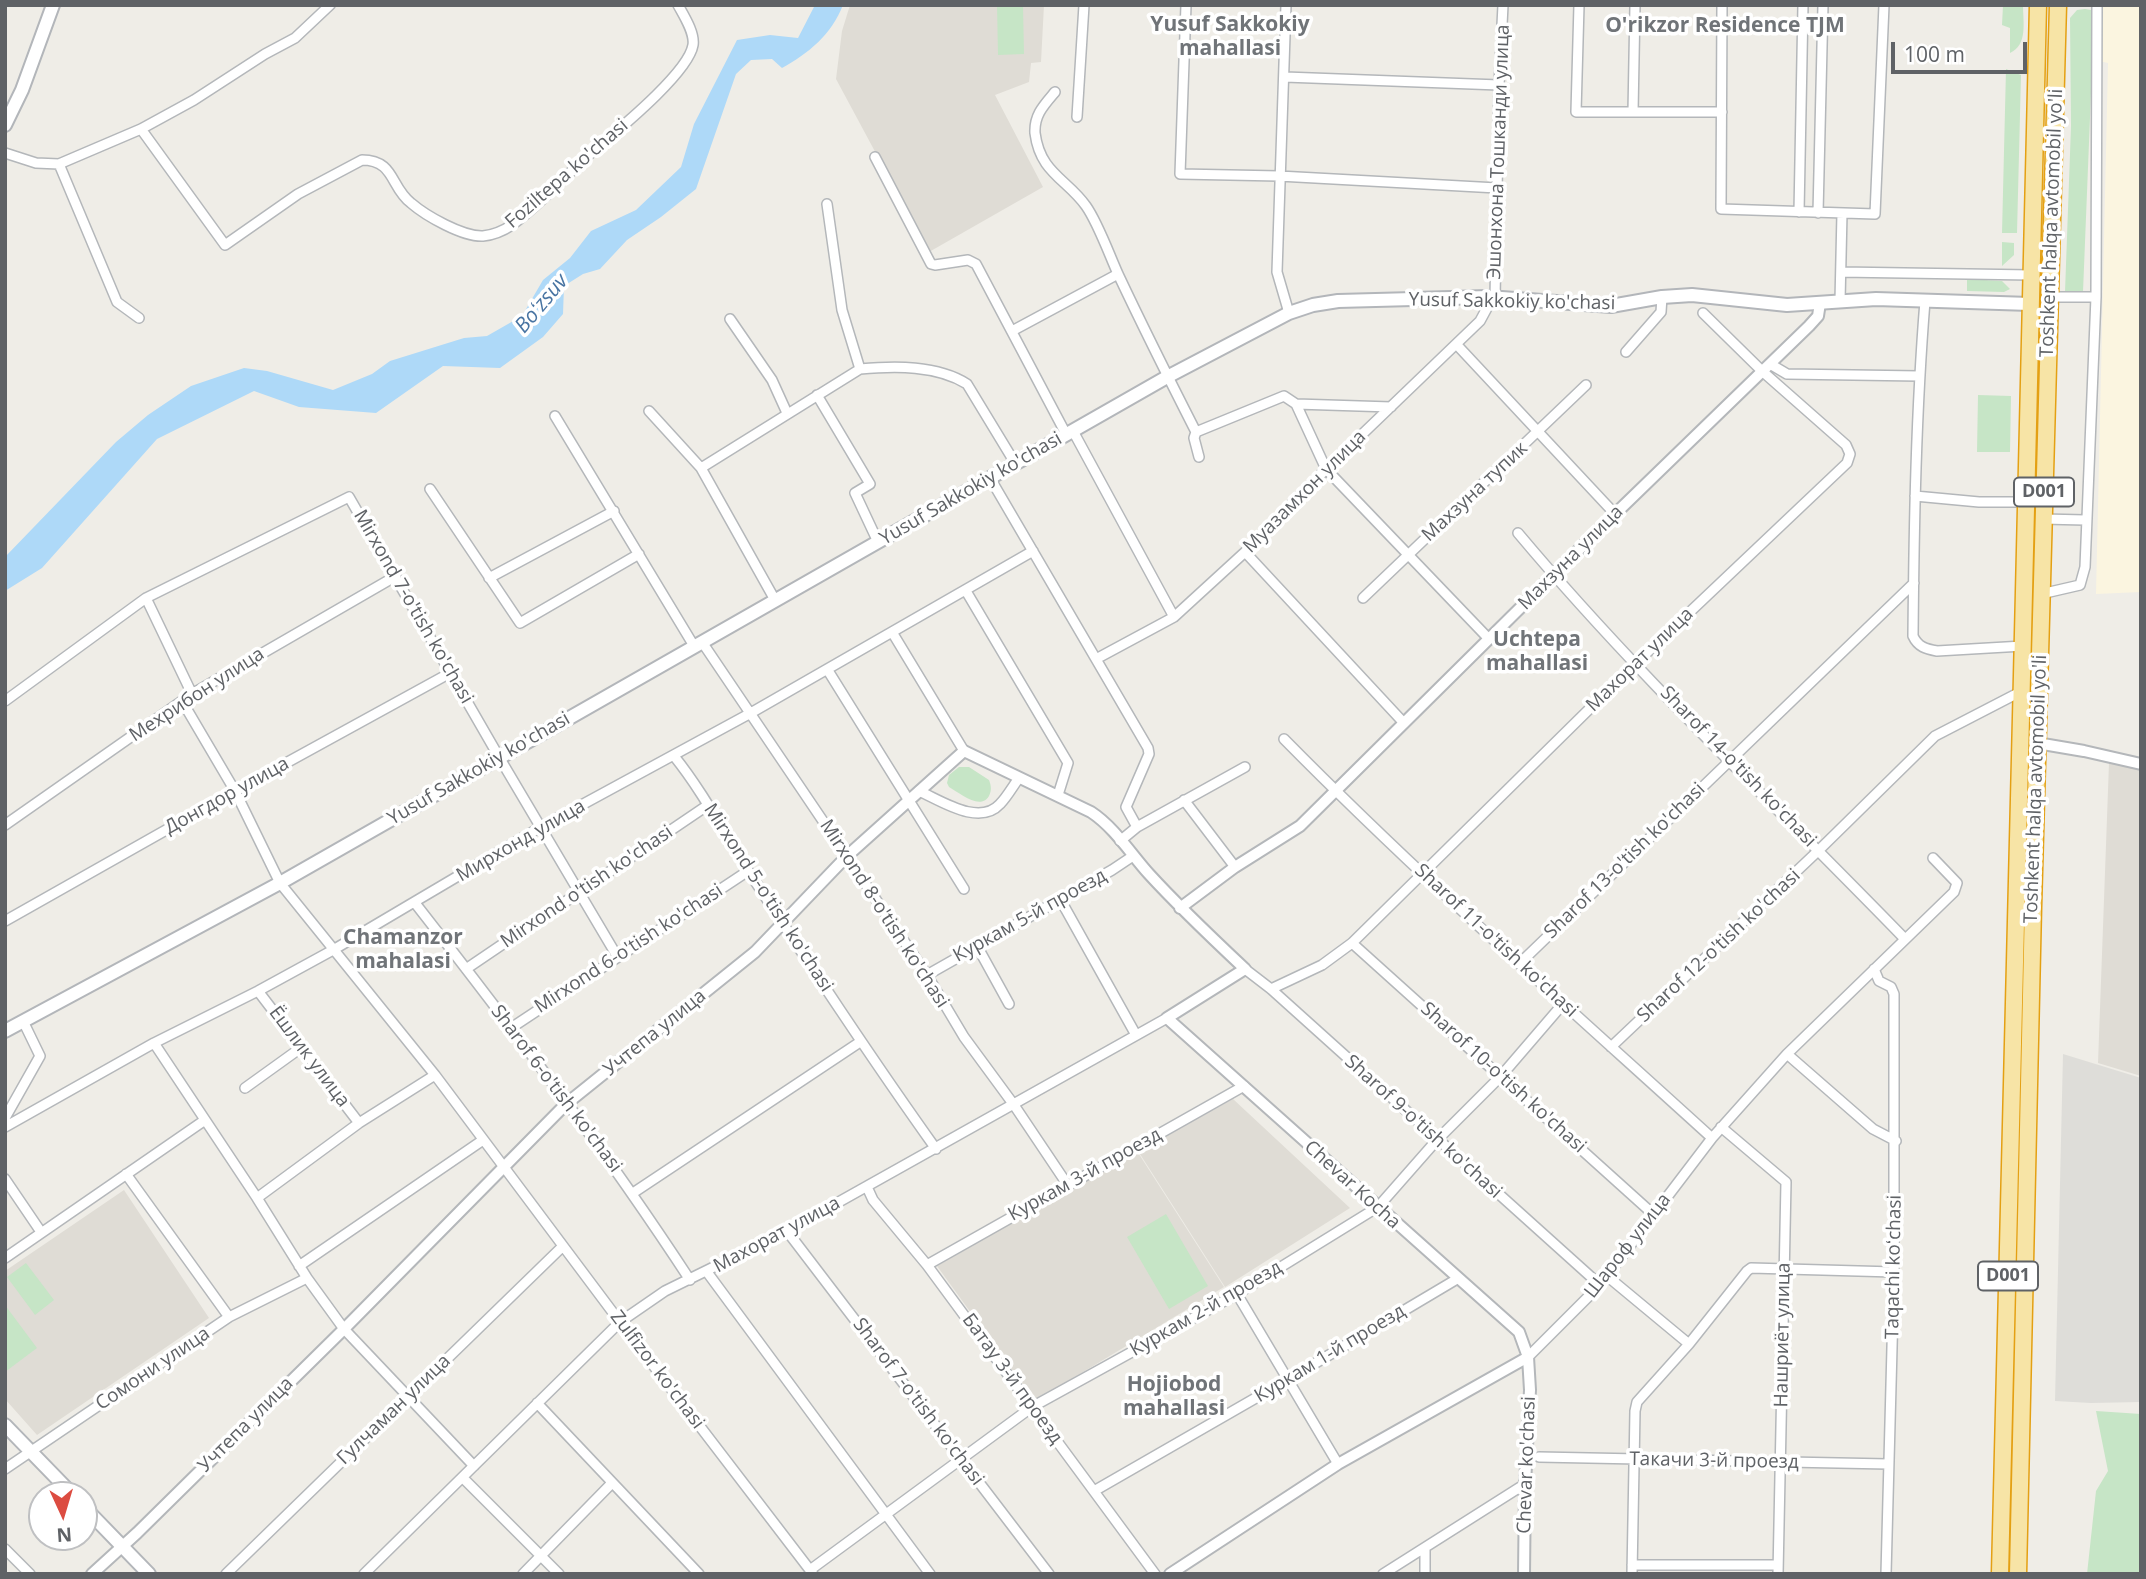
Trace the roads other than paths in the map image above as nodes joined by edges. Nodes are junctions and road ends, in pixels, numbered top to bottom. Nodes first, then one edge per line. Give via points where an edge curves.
1 (45, 5) edge
2 (53, 5) edge
3 (330, 5) edge
4 (678, 5) edge
5 (1084, 5) edge
6 (1185, 5) edge
7 (1286, 5) edge
8 (1503, 5) edge
9 (1579, 5) edge
10 (1635, 5) edge
11 (1722, 5) edge
12 (1803, 5) edge
13 (1823, 5) edge
14 (1884, 5) edge
15 (2038, 5) edge
16 (2057, 5) edge
17 (2097, 5) edge
18 (1285, 77) junction
19 (1499, 85) junction
20 (1055, 92) dead end
21 (5, 108) edge
22 (1633, 112) junction
23 (1722, 112) junction
24 (1077, 117) dead end
25 (5, 125) edge
26 (141, 129) junction
27 (2035, 129) junction
28 (2054, 130) junction
29 (5, 153) edge
30 (875, 156) dead end
31 (59, 164) junction
32 (1279, 176) junction
33 (1497, 188) junction
34 (827, 204) dead end
35 (1799, 212) junction
36 (1818, 213) junction
37 (1842, 213) junction
38 (1841, 272) junction
39 (1118, 274) junction
40 (2031, 275) junction
41 (1662, 297) junction
42 (2050, 297) junction
43 (2096, 297) junction
44 (1492, 298) junction
45 (1840, 301) junction
46 (1925, 301) junction
47 (1819, 303) junction
48 (2030, 304) junction
49 (1289, 313) junction
50 (1703, 313) dead end
51 (139, 318) dead end
52 (730, 319) dead end
53 (1012, 331) junction
54 (1457, 345) junction
55 (1626, 352) dead end
56 (1766, 368) junction
57 (860, 369) junction
58 (1919, 376) junction
59 (1167, 377) junction
60 (1586, 385) dead end
61 (817, 395) junction
62 (1296, 404) junction
63 (1391, 407) junction
64 (649, 411) dead end
65 (787, 412) junction
66 (555, 416) dead end
67 (1196, 432) junction
68 (1538, 432) junction
69 (1070, 433) junction
70 (1199, 457) dead end
71 (1015, 463) junction
72 (701, 468) junction
73 (1326, 469) junction
74 (990, 478) junction
75 (430, 489) dead end
76 (1915, 496) junction
77 (2026, 502) junction
78 (614, 511) junction
79 (1615, 514) junction
80 (2043, 519) junction
81 (2085, 520) junction
82 (1518, 533) dead end
83 (878, 542) junction
84 (1033, 551) junction
85 (1245, 552) junction
86 (639, 554) junction
87 (1407, 556) junction
88 (396, 576) junction
89 (1554, 576) junction
90 (489, 578) junction
91 (1914, 583) junction
92 (966, 591) junction
93 (2024, 593) junction
94 (2041, 594) junction
95 (1363, 597) dead end
96 (146, 598) junction
97 (775, 600) junction
98 (1174, 617) junction
99 (892, 632) junction
100 (1489, 639) junction
101 (698, 644) junction
102 (2023, 646) junction
103 (1096, 659) junction
104 (1636, 663) junction
105 (827, 669) junction
106 (450, 673) junction
107 (2022, 691) junction
108 (192, 694) junction
109 (5, 701) edge
110 (182, 701) junction
111 (749, 714) junction
112 (1403, 722) junction
113 (1284, 739) dead end
114 (2038, 744) junction
115 (964, 751) junction
116 (674, 756) junction
117 (499, 757) junction
118 (1730, 760) junction
119 (2141, 764) edge
120 (1245, 767) dead end
121 (1019, 778) junction
122 (919, 790) junction
123 (1335, 790) junction
124 (235, 791) junction
125 (1058, 795) junction
126 (908, 800) junction
127 (1184, 800) junction
128 (2028, 804) junction
129 (708, 805) junction
130 (5, 825) edge
131 (541, 827) junction
132 (1137, 827) junction
133 (1120, 841) junction
134 (1819, 850) junction
135 (847, 856) junction
136 (1133, 856) junction
137 (1933, 858) dead end
138 (1235, 867) junction
139 (748, 871) junction
140 (1422, 873) junction
141 (281, 883) junction
142 (964, 889) dead end
143 (581, 893) junction
144 (1060, 899) junction
145 (415, 904) junction
146 (1180, 908) junction
147 (5, 921) edge
148 (783, 921) junction
149 (1904, 937) junction
150 (1352, 943) junction
151 (977, 946) junction
152 (333, 950) junction
153 (618, 956) junction
154 (1518, 964) junction
155 (466, 969) junction
156 (1874, 969) junction
157 (1245, 970) junction
158 (927, 975) junction
159 (1271, 989) junction
160 (258, 991) junction
161 (1009, 1004) dead end
162 (1562, 1004) junction
163 (1167, 1018) junction
164 (23, 1021) junction
165 (511, 1028) junction
166 (5, 1031) edge
167 (1136, 1035) junction
168 (860, 1042) junction
169 (154, 1043) junction
170 (302, 1047) junction
171 (1611, 1047) junction
172 (1787, 1055) junction
173 (435, 1075) junction
174 (1501, 1076) junction
175 (1244, 1086) junction
176 (245, 1088) dead end
177 (566, 1104) junction
178 (1014, 1105) junction
179 (5, 1118) edge
180 (205, 1120) junction
181 (359, 1123) junction
182 (5, 1127) edge
183 (1721, 1127) junction
184 (1712, 1138) junction
185 (483, 1140) junction
186 (1436, 1141) junction
187 (1896, 1141) junction
188 (936, 1149) junction
189 (503, 1166) junction
190 (126, 1174) junction
191 (5, 1179) edge
192 (1068, 1184) junction
193 (867, 1186) junction
194 (633, 1193) junction
195 (257, 1198) junction
196 (1378, 1207) junction
197 (1653, 1214) junction
198 (787, 1231) junction
199 (41, 1232) junction
200 (563, 1246) junction
201 (5, 1258) edge
202 (928, 1265) junction
203 (299, 1266) junction
204 (1784, 1269) junction
205 (707, 1272) junction
206 (1894, 1272) junction
207 (2017, 1272) junction
208 (1607, 1276) junction
209 (307, 1278) junction
210 (1457, 1279) junction
211 (690, 1280) junction
212 (1600, 1285) junction
213 (1237, 1294) junction
214 (229, 1317) junction
215 (620, 1322) junction
216 (344, 1329) junction
217 (1689, 1344) junction
218 (1528, 1357) junction
219 (1287, 1380) junction
220 (407, 1397) junction
221 (537, 1403) junction
222 (1032, 1407) junction
223 (5, 1425) edge
224 (31, 1452) junction
225 (1539, 1457) dead end
226 (962, 1459) junction
227 (1634, 1460) junction
228 (1781, 1462) junction
229 (1888, 1464) junction
230 (1338, 1465) junction
231 (474, 1466) junction
232 (5, 1469) edge
233 (463, 1478) junction
234 (59, 1481) edge
235 (1525, 1483) junction
236 (611, 1484) junction
237 (1094, 1491) junction
238 (887, 1514) junction
239 (98, 1521) edge
240 (122, 1546) junction
241 (5, 1549) edge
242 (1425, 1549) junction
243 (541, 1555) junction
244 (1632, 1569) edge
245 (1778, 1569) edge
246 (811, 1572) edge
247 (30, 1574) edge
248 (92, 1574) edge
249 (149, 1574) edge
250 (226, 1574) edge
251 (363, 1574) edge
252 (523, 1574) edge
253 (559, 1574) edge
254 (699, 1574) edge
255 (930, 1574) edge
256 (1049, 1574) edge
257 (1155, 1574) edge
258 (1170, 1574) edge
259 (1383, 1574) edge
260 (1425, 1574) edge
261 (1524, 1574) edge
262 (1886, 1574) edge
263 (2000, 1574) edge
264 (2018, 1574) edge

1 - 21 main road
2 - 25 main road
3 - 26 street via 295,38
4 - 26 street, Foziltepa ko'chasi via 693,40 688,57 666,84 548,194 496,234 461,232 432,216 409,202 383,164 362,160 298,194 225,245
5 - 24 street
6 - 32 street via 1180,174
7 - 18 street
8 - 19 street, Эшонхона Тошканди улица
9 - 22 street via 1576,112
10 - 22 street
11 - 23 street
12 - 35 street
13 - 36 street
14 - 37 street via 1875,214
15 - 27 highway, Toshkent halqa avtomobil yo'li / D001
16 - 28 highway, Toshkent halqa avtomobil yo'li / D001
17 - 43 street
18 - 19 street
18 - 32 street
19 - 33 street, Эшонхона Тошканди улица
20 - 39 street via 1036,120 1042,157 1086,206
22 - 23 street
23 - 35 street via 1721,209
26 - 31 street
27 - 28 highway
27 - 40 highway, Toshkent halqa avtomobil yo'li / D001
28 - 42 highway, Toshkent halqa avtomobil yo'li / D001
29 - 31 street via 36,163
30 - 53 street via 931,264 968,260 976,264
31 - 51 street via 117,302
32 - 33 street
32 - 49 street via 1277,272
33 - 44 street, Эшонхона Тошканди улица
34 - 57 street via 842,310
35 - 36 street
36 - 37 street
37 - 38 street
38 - 40 street
38 - 45 street
39 - 53 street
39 - 59 street
40 - 48 highway, Toshkent halqa avtomobil yo'li / D001
41 - 44 main road, Yusuf Sakkokiy ko'chasi via 1611,306
41 - 47 main road, Yusuf Sakkokiy ko'chasi
41 - 55 street via 1661,312
42 - 43 street
42 - 80 highway, Toshkent halqa avtomobil yo'li / D001
43 - 81 street
44 - 49 main road, Yusuf Sakkokiy ko'chasi via 1338,301
44 - 54 street, Муазамхон улица via 1480,321
45 - 46 main road, Yusuf Sakkokiy ko'chasi
45 - 47 main road, Yusuf Sakkokiy ko'chasi
46 - 48 main road, Yusuf Sakkokiy ko'chasi
46 - 58 street
47 - 56 street, Махзуна улица via 1818,316
48 - 77 highway, Toshkent halqa avtomobil yo'li / D001
49 - 59 main road, Yusuf Sakkokiy ko'chasi
50 - 56 street, Махорат улица
52 - 65 street via 772,380
53 - 69 street
54 - 63 street, Муазамхон улица
54 - 68 street
56 - 58 street via 1787,374
56 - 79 street, Махзуна улица
56 - 104 street, Махорат улица via 1846,445 1847,463
57 - 61 street
57 - 71 street via 919,369 967,384
58 - 76 street
59 - 67 street
59 - 69 main road, Yusuf Sakkokiy ko'chasi
60 - 68 street, Махзуна тупик
61 - 65 street
61 - 83 street via 870,484 855,493
62 - 63 street
62 - 67 street via 1284,396
62 - 73 street
63 - 73 street, Муазамхон улица
64 - 72 street
65 - 72 street
66 - 78 street, Mirxond 8-o'tish ko'chasi
67 - 70 street
68 - 79 street
68 - 87 street, Махзуна тупик
69 - 71 main road, Yusuf Sakkokiy ko'chasi
69 - 98 street
71 - 74 main road, Yusuf Sakkokiy ko'chasi
72 - 97 street
73 - 85 street, Муазамхон улица
73 - 87 street
74 - 83 main road, Yusuf Sakkokiy ko'chasi
74 - 84 street
75 - 90 street
76 - 77 street
76 - 91 street
77 - 93 highway, Toshkent halqa avtomobil yo'li / D001
78 - 86 street, Mirxond 8-o'tish ko'chasi
78 - 90 street
79 - 89 street, Махзуна улица
80 - 81 street
80 - 94 highway, Toshkent halqa avtomobil yo'li / D001
81 - 94 street via 2083,579 2071,588
82 - 89 street, Sharof 14-o'tish ko'chasi
83 - 97 main road, Yusuf Sakkokiy ko'chasi
84 - 92 street, Мирхонд улица
84 - 103 street
85 - 98 street, Муазамхон улица
85 - 112 street
86 - 90 street via 520,624
86 - 101 street, Mirxond 8-o'tish ko'chasi
87 - 95 street, Махзуна тупик
87 - 100 street
88 - 96 street, Mirxond 7-o'tish ko'chasi via 346,496
88 - 106 street, Mirxond 7-o'tish ko'chasi
88 - 108 street, Мехрибон улица
89 - 100 street, Махзуна улица
89 - 104 street, Sharof 14-o'tish ko'chasi
91 - 102 street via 1913,636 1926,649
91 - 118 street, Sharof 13-o'tish ko'chasi
92 - 99 street, Мирхонд улица
92 - 125 street via 1068,763
93 - 94 highway
93 - 102 highway, Toshkent halqa avtomobil yo'li / D001
94 - 114 highway, Toshkent halqa avtomobil yo'li / D001
96 - 108 street
96 - 109 street, Mirxond 7-o'tish ko'chasi
97 - 101 main road, Yusuf Sakkokiy ko'chasi
98 - 103 street, Муазамхон улица
99 - 105 street, Мирхонд улица
99 - 115 street
100 - 112 street, Махзуна улица
101 - 111 street, Mirxond 8-o'tish ko'chasi
101 - 117 main road, Yusuf Sakkokiy ko'chasi
102 - 107 highway, Toshkent halqa avtomobil yo'li / D001
103 - 132 street via 1148,748 1126,807
104 - 118 street, Sharof 14-o'tish ko'chasi
104 - 140 street, Махорат улица
105 - 111 street, Мирхонд улица
105 - 126 street
106 - 117 street, Mirxond 7-o'tish ko'chasi
106 - 124 street, Донгдор улица
107 - 128 highway, Toshkent halqa avtomobil yo'li / D001
107 - 134 street, Sharof 12-o'tish ko'chasi via 1935,736
108 - 110 street, Мехрибон улица
110 - 124 street, Zulfizor ko'chasi
110 - 130 street, Мехрибон улица
111 - 116 street, Мирхонд улица
111 - 135 street, Mirxond 8-o'tish ko'chasi
112 - 123 street, Махзуна улица
113 - 123 street, Sharof 11-o'tish ko'chasi
114 - 119 street
114 - 128 highway, Toshkent halqa avtomobil yo'li / D001
115 - 121 street
115 - 122 street, Учтепа улица
116 - 129 street, Mirxond 5-o'tish ko'chasi
116 - 131 street, Мирхонд улица
117 - 131 street, Mirxond 7-o'tish ko'chasi
117 - 141 main road, Yusuf Sakkokiy ko'chasi
118 - 134 street, Sharof 14-o'tish ko'chasi
118 - 154 street, Sharof 13-o'tish ko'chasi
120 - 127 street
121 - 122 street via 999,805 983,813 972,813
121 - 125 street
122 - 126 street, Учтепа улица
123 - 138 street, Махзуна улица via 1300,826
123 - 140 street, Sharof 11-o'tish ko'chasi
124 - 141 street, Zulfizor ko'chasi
124 - 147 street, Донгдор улица
125 - 133 street via 1101,818
126 - 135 street, Учтепа улица
126 - 142 street
127 - 132 street
127 - 138 street
128 - 207 highway, Toshkent halqa avtomobil yo'li / D001
129 - 139 street, Mirxond 5-o'tish ko'chasi
129 - 143 street, Mirxond o'tish ko'chasi
131 - 143 street, Mirxond 7-o'tish ko'chasi
131 - 145 street, Мирхонд улица
132 - 133 street
133 - 136 street
134 - 149 street, Sharof 14-o'tish ko'chasi
134 - 171 street, Sharof 12-o'tish ko'chasi
135 - 148 street, Учтепа улица
135 - 158 street, Mirxond 8-o'tish ko'chasi
136 - 144 street, Куркам 5-й проезд
136 - 146 street
137 - 149 street, Шароф улица via 1954,877 1954,892
138 - 146 street, Махзуна улица
139 - 148 street, Mirxond 5-o'tish ko'chasi
139 - 153 street, Mirxond 6-o'tish ko'chasi
140 - 150 street, Махорат улица
140 - 154 street, Sharof 11-o'tish ko'chasi
141 - 152 street, Zulfizor ko'chasi
141 - 164 main road, Yusuf Sakkokiy ko'chasi
143 - 153 street, Mirxond 7-o'tish ko'chasi
143 - 155 street, Mirxond o'tish ko'chasi
144 - 151 street, Куркам 5-й проезд
144 - 167 street
145 - 152 street, Мирхонд улица
145 - 155 street, Sharof 6-o'tish ko'chasi
146 - 157 street
148 - 168 street, Mirxond 5-o'tish ko'chasi
148 - 177 street, Учтепа улица via 755,951
149 - 156 street, Шароф улица
150 - 159 street, Махорат улица via 1322,965
150 - 174 street, Sharof 10-o'tish ko'chasi
151 - 158 street, Куркам 5-й проезд
151 - 161 street
152 - 160 street, Мирхонд улица
152 - 173 street, Zulfizor ko'chasi
153 - 165 street, Mirxond 6-o'tish ko'chasi
154 - 162 street, Sharof 11-o'tish ko'chasi
155 - 165 street, Sharof 6-o'tish ko'chasi
156 - 172 street, Шароф улица
156 - 187 street, Taqachi koʻchasi via 1879,981 1894,994
157 - 159 street, Sharof 9-o'tish ko'chasi
157 - 163 street, Махорат улица
158 - 178 street, Mirxond 8-o'tish ko'chasi via 964,1037
159 - 186 street, Sharof 9-o'tish ko'chasi
160 - 169 street, Мирхонд улица
160 - 170 street, Ёшлик улица
162 - 171 street, Sharof 11-o'tish ko'chasi
162 - 174 street, Куркам 2-й проезд
163 - 167 street, Махорат улица
163 - 175 street, Chevar Kocha
164 - 166 main road, Yusuf Sakkokiy ko'chasi
164 - 179 street via 40,1056
165 - 177 street, Sharof 6-o'tish ko'chasi
167 - 178 street, Махорат улица
168 - 188 street, Mirxond 5-o'tish ko'chasi
168 - 194 street
169 - 180 street
169 - 182 street, Мирхонд улица
170 - 176 street
170 - 181 street, Ёшлик улица
171 - 184 street, Sharof 11-o'tish ko'chasi
172 - 183 street, Шароф улица
172 - 187 street via 1873,1129
173 - 181 street
173 - 185 street, Zulfizor ko'chasi
174 - 186 street, Куркам 2-й проезд
174 - 197 street, Sharof 10-o'tish ko'chasi
175 - 192 street, Куркам 3-й проезд
175 - 196 street, Chevar Kocha
177 - 189 street, Учтепа улица
177 - 194 street, Sharof 6-o'tish ko'chasi
178 - 188 street, Махорат улица
178 - 192 street, Mirxond 8-o'tish ko'chasi
180 - 190 street
180 - 195 street
181 - 195 street
183 - 184 street, Шароф улица
183 - 204 street, Нашриёт улица via 1787,1182
184 - 197 street, Шароф улица
185 - 189 street, Zulfizor ko'chasi
185 - 203 street
186 - 196 street, Куркам 2-й проезд
186 - 212 street, Sharof 9-o'tish ko'chasi
187 - 206 street, Taqachi koʻchasi
188 - 193 street, Махорат улица
189 - 200 street, Zulfizor ko'chasi
189 - 216 street, Учтепа улица
190 - 199 street
190 - 214 street
191 - 199 street
192 - 202 street, Куркам 3-й проезд
193 - 198 street, Махорат улица
193 - 202 street, Батау 3-й проезд via 873,1200
194 - 211 street, Sharof 6-o'tish ko'chasi
195 - 203 street
196 - 210 street, Chevar Kocha
196 - 213 street, Куркам 2-й проезд
197 - 208 street, Шароф улица
198 - 205 street, Махорат улица
198 - 226 street, Sharof 7-o'tish ko'chasi
199 - 201 street
200 - 215 street, Zulfizor ko'chasi
200 - 220 street, Гулчаман улица
202 - 222 street, Батау 3-й проезд
203 - 209 street
204 - 206 street
204 - 217 street via 1750,1268
204 - 228 street, Нашриёт улица
205 - 211 street, Махорат улица
205 - 238 street
206 - 229 street, Taqachi koʻchasi
207 - 263 highway, Toshkent halqa avtomobil yo'li / D001
207 - 264 highway, Toshkent halqa avtomobil yo'li / D001
208 - 212 street, Шароф улица
208 - 217 street
209 - 214 street, Сомони улица
209 - 216 street
210 - 218 street, Chevar Kocha via 1519,1332
210 - 219 street, Куркам 1-й проезд
211 - 215 street, Махорат улица
212 - 218 street, Шароф улица
213 - 219 street
213 - 222 street, Куркам 2-й проезд
214 - 224 street, Сомони улица
215 - 221 street, Махорат улица
215 - 246 street, Zulfizor ko'chasi
216 - 220 street
216 - 240 street, Учтепа улица
217 - 227 street via 1637,1402
218 - 230 street, Шароф улица
218 - 235 street, Chevar ko'chasi
219 - 230 street
219 - 237 street, Куркам 1-й проезд
220 - 231 street
220 - 250 street, Гулчаман улица
221 - 231 street, Махорат улица
221 - 236 street
222 - 226 street, Куркам 2-й проезд
222 - 237 street, Батау 3-й проезд
223 - 224 main road
224 - 232 street, Сомони улица
224 - 234 main road
225 - 227 street, Такачи 3-й проезд
226 - 238 street, Куркам 2-й проезд
226 - 256 street, Sharof 7-o'tish ko'chasi
227 - 228 street, Такачи 3-й проезд
227 - 244 street
228 - 229 street, Такачи 3-й проезд
228 - 245 street, Нашриёт улица
229 - 262 street, Taqachi koʻchasi
230 - 258 street, Шароф улица
231 - 233 street, Махорат улица
233 - 243 street
233 - 251 street, Махорат улица
235 - 242 street
235 - 261 street, Chevar ko'chasi
236 - 243 street
236 - 254 street
237 - 257 street, Батау 3-й проезд
238 - 246 street, Куркам 2-й проезд
238 - 255 street
239 - 240 main road
240 - 248 street, Учтепа улица
240 - 249 main road
241 - 247 street
242 - 259 street
242 - 260 street
243 - 252 street
243 - 253 street
244 - 245 street

